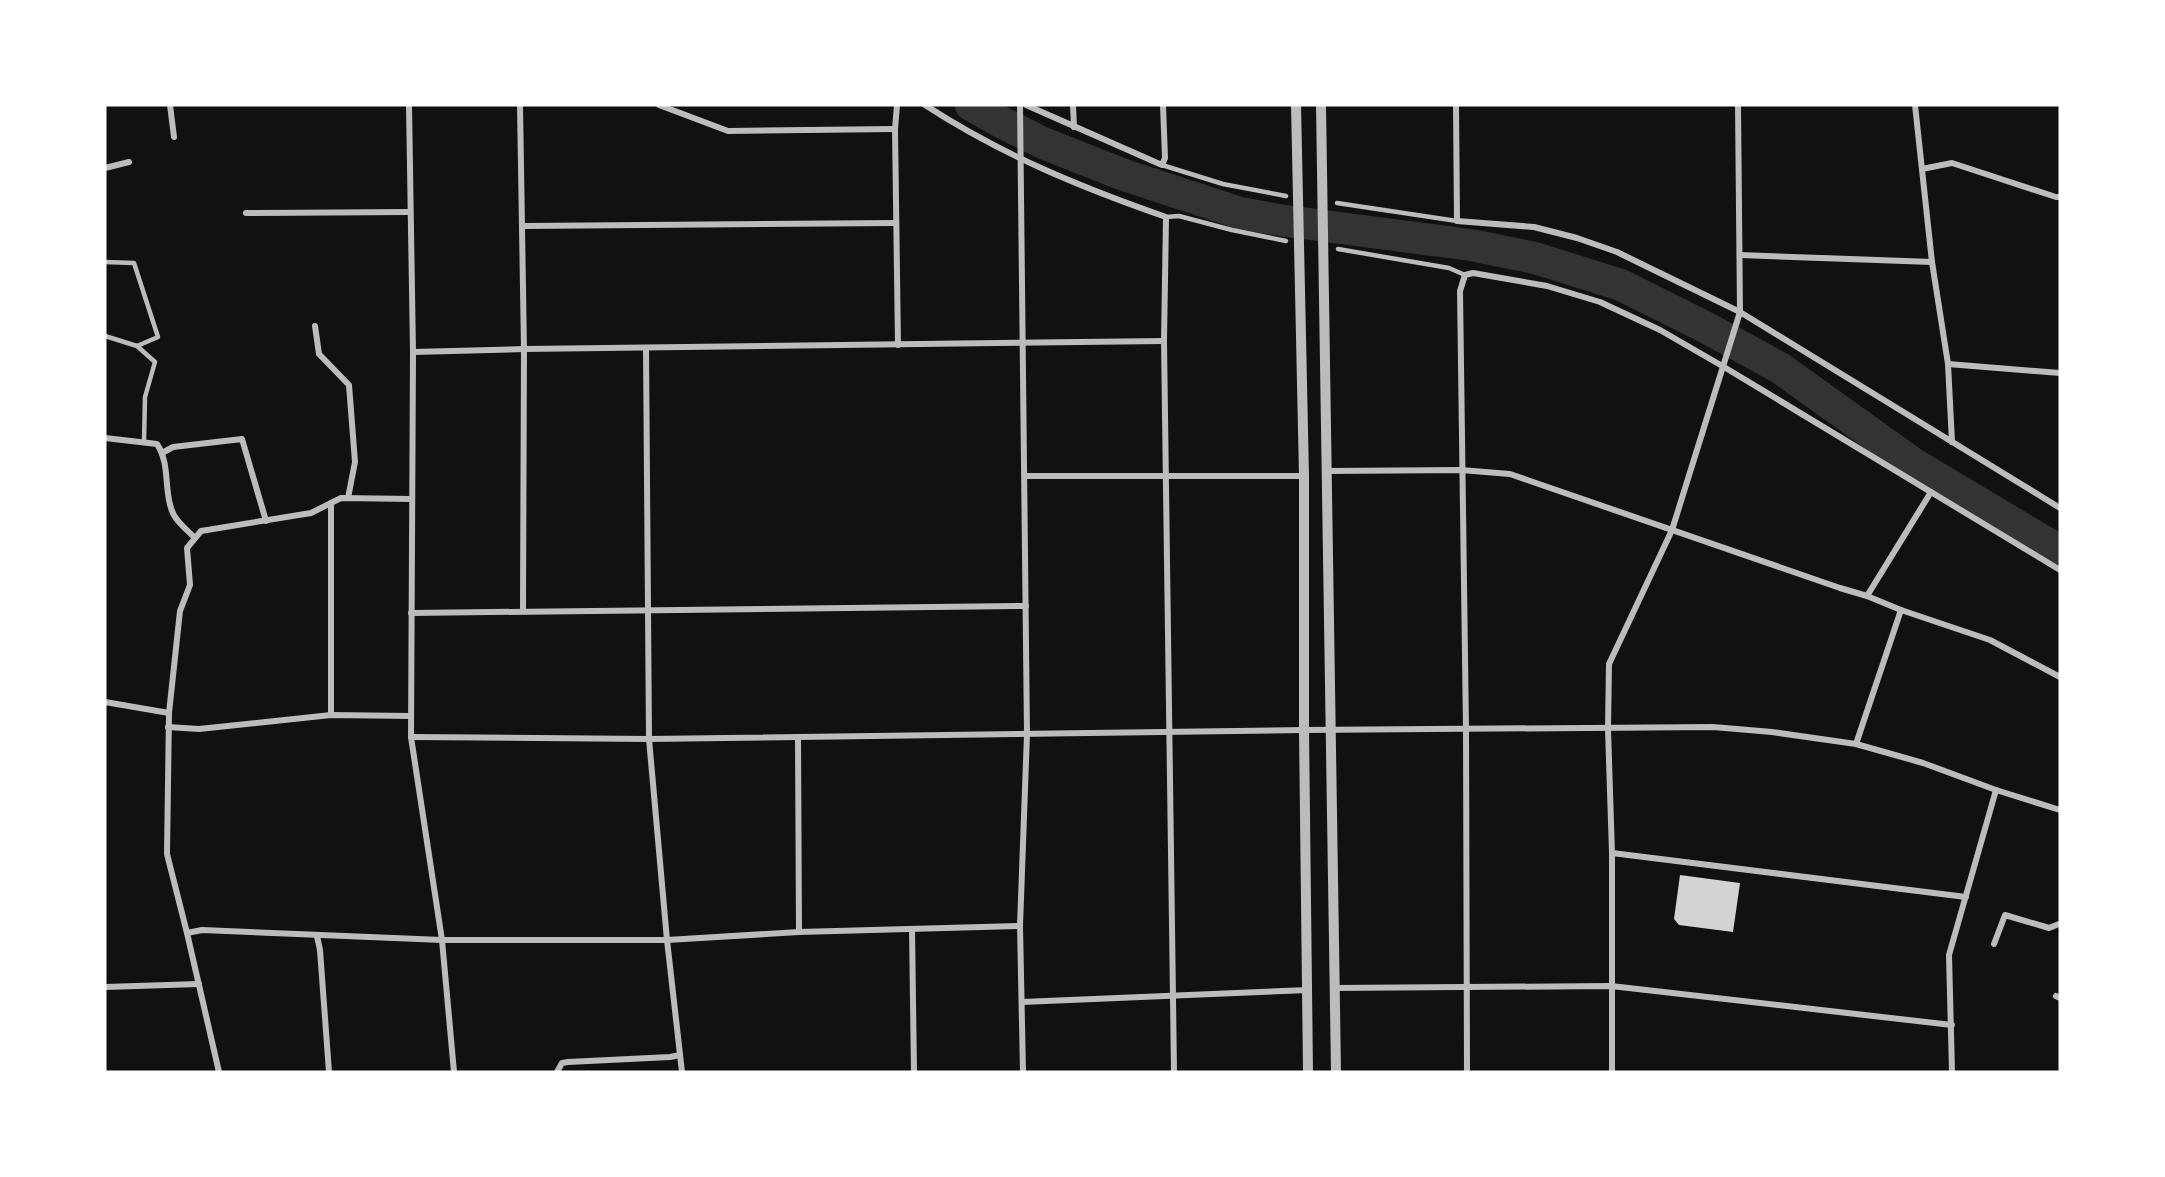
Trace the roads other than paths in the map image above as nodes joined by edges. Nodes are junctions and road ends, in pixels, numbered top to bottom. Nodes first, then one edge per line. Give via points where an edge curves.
1 (170, 105) edge
2 (409, 105) edge
3 (520, 105) edge
4 (659, 105) edge
5 (688, 105) edge
6 (897, 105) edge
7 (925, 105) edge
8 (1020, 105) edge
9 (1026, 105) edge
10 (1073, 105) edge
11 (1163, 105) edge
12 (1296, 105) edge
13 (1321, 105) edge
14 (1456, 105) edge
15 (1738, 105) edge
16 (1915, 105) edge
17 (685, 114) junction
18 (1074, 127) junction
19 (895, 129) junction
20 (174, 137) dead end
21 (1022, 160) junction
22 (129, 162) dead end
23 (1162, 165) junction
24 (105, 168) edge
25 (1922, 169) junction
26 (1286, 196) dead end
27 (2060, 197) edge
28 (1337, 203) dead end
29 (411, 212) junction
30 (246, 213) dead end
31 (1166, 216) junction
32 (1457, 220) junction
33 (896, 222) junction
34 (523, 226) junction
35 (1286, 241) dead end
36 (1338, 249) dead end
37 (1740, 255) junction
38 (105, 262) edge
39 (1932, 262) junction
40 (1465, 276) junction
41 (1740, 312) junction
42 (315, 326) dead end
43 (105, 336) edge
44 (1164, 341) junction
45 (1024, 343) junction
46 (898, 345) junction
47 (137, 346) junction
48 (646, 348) junction
49 (524, 349) junction
50 (413, 352) junction
51 (1947, 364) junction
52 (1724, 367) junction
53 (2060, 373) edge
54 (105, 438) edge
55 (144, 441) junction
56 (1952, 442) junction
57 (162, 453) junction
58 (1461, 470) junction
59 (1325, 471) junction
60 (1024, 476) junction
61 (1165, 476) junction
62 (1304, 476) junction
63 (1931, 492) junction
64 (348, 498) junction
65 (412, 499) junction
66 (331, 503) junction
67 (2060, 508) edge
68 (266, 520) junction
69 (1672, 530) junction
70 (195, 538) junction
71 (2060, 570) edge
72 (1867, 596) junction
73 (1026, 606) junction
74 (523, 610) junction
75 (650, 610) junction
76 (1900, 610) junction
77 (411, 613) junction
78 (2060, 677) edge
79 (105, 702) edge
80 (169, 713) junction
81 (332, 715) junction
82 (411, 716) junction
83 (168, 728) junction
84 (1466, 729) junction
85 (1608, 729) junction
86 (1304, 730) junction
87 (1331, 730) junction
88 (1168, 732) junction
89 (1027, 734) junction
90 (411, 737) junction
91 (798, 737) junction
92 (649, 739) junction
93 (1856, 744) junction
94 (1996, 790) junction
95 (2060, 810) edge
96 (1612, 853) junction
97 (1966, 897) junction
98 (2060, 923) edge
99 (1020, 926) junction
100 (912, 929) junction
101 (799, 932) junction
102 (187, 933) junction
103 (317, 936) junction
104 (442, 940) junction
105 (667, 940) junction
106 (1994, 944) dead end
107 (199, 984) junction
108 (1611, 986) junction
109 (105, 987) edge
110 (1466, 987) junction
111 (1334, 988) junction
112 (1308, 990) junction
113 (1172, 997) junction
114 (1022, 1002) junction
115 (1952, 1026) junction
116 (680, 1055) junction
117 (219, 1072) edge
118 (329, 1072) edge
119 (454, 1072) edge
120 (557, 1072) edge
121 (682, 1072) edge
122 (914, 1072) edge
123 (1023, 1072) edge
124 (1174, 1072) edge
125 (1308, 1072) edge
126 (1336, 1072) edge
127 (1467, 1072) edge
128 (1611, 1072) edge
129 (1952, 1072) edge

1 - 20 street
2 - 29 street
3 - 34 street
4 - 17 street
5 - 17 street
6 - 19 street
7 - 21 street
8 - 21 street
9 - 18 street
10 - 18 street
11 - 23 street
12 - 62 street
13 - 59 street
14 - 32 street
15 - 37 street
16 - 25 street
17 - 19 street via 729,131
18 - 23 street
19 - 33 street
21 - 31 street via 1119,201
21 - 45 street
22 - 24 street
23 - 26 lane via 1223,184
25 - 27 street via 1952,163
25 - 39 street
28 - 32 lane
29 - 30 street
29 - 50 street
31 - 35 lane
31 - 44 street
32 - 41 street via 1534,227 1577,238 1617,252
33 - 34 street
33 - 46 street
34 - 49 street
36 - 40 lane via 1449,268
37 - 39 street
37 - 41 street
38 - 47 lane via 134,263 158,337
39 - 51 street
40 - 52 street via 1473,273 1547,286 1600,302 1660,330
40 - 58 street via 1460,291
41 - 52 street
41 - 56 street
42 - 64 street via 319,354 349,385 355,462
43 - 47 lane
44 - 45 street
44 - 61 street
45 - 46 street
45 - 60 street
46 - 48 street
47 - 55 lane via 155,362 145,398
48 - 49 street
48 - 75 street
49 - 50 street
49 - 74 street
50 - 65 street
51 - 53 street
51 - 56 street
52 - 63 street
52 - 69 street
54 - 55 street
55 - 57 street via 157,444
56 - 67 street
57 - 68 street via 173,447 242,439
57 - 70 street via 171,510
58 - 59 street
58 - 69 street via 1510,474
58 - 84 street
59 - 87 street
60 - 61 street
60 - 73 street
61 - 62 street
61 - 88 street
62 - 86 street
63 - 71 street
63 - 72 street
64 - 65 street
64 - 66 street
65 - 77 street
66 - 68 street via 311,513
66 - 81 street
68 - 70 street via 201,531
69 - 72 street
69 - 85 street via 1609,664
70 - 80 street via 187,548 190,585 180,611
72 - 76 street
73 - 75 street
73 - 89 street
74 - 75 street
74 - 77 street
75 - 92 street
76 - 78 street via 1990,640
76 - 93 street
77 - 82 street
79 - 80 street
80 - 83 street
81 - 82 street
81 - 83 street via 199,729
82 - 90 street
83 - 102 street via 167,854
84 - 85 street
84 - 87 street
84 - 110 street
85 - 93 street via 1713,728
85 - 96 street
86 - 87 street
86 - 88 street
86 - 112 street
87 - 111 street
88 - 89 street
88 - 113 street
89 - 91 street
89 - 99 street
90 - 92 street
90 - 104 street
91 - 92 street
91 - 101 street
92 - 105 street
93 - 94 street
94 - 95 street
94 - 97 street
96 - 97 street
96 - 108 street
97 - 115 street via 1949,955
98 - 106 street via 2049,928 2005,915
99 - 100 street
99 - 114 street
100 - 101 street
100 - 122 street
101 - 105 street
102 - 103 street via 202,930
102 - 107 street
103 - 104 street
103 - 118 street
104 - 105 street
104 - 119 street
105 - 116 street
107 - 109 street
107 - 117 street
108 - 110 street
108 - 115 street
108 - 128 street
110 - 111 street
110 - 127 street
111 - 126 street
112 - 113 street
112 - 125 street
113 - 114 street
113 - 124 street
114 - 123 street
115 - 129 street
116 - 120 street via 568,1062 562,1063
116 - 121 street

